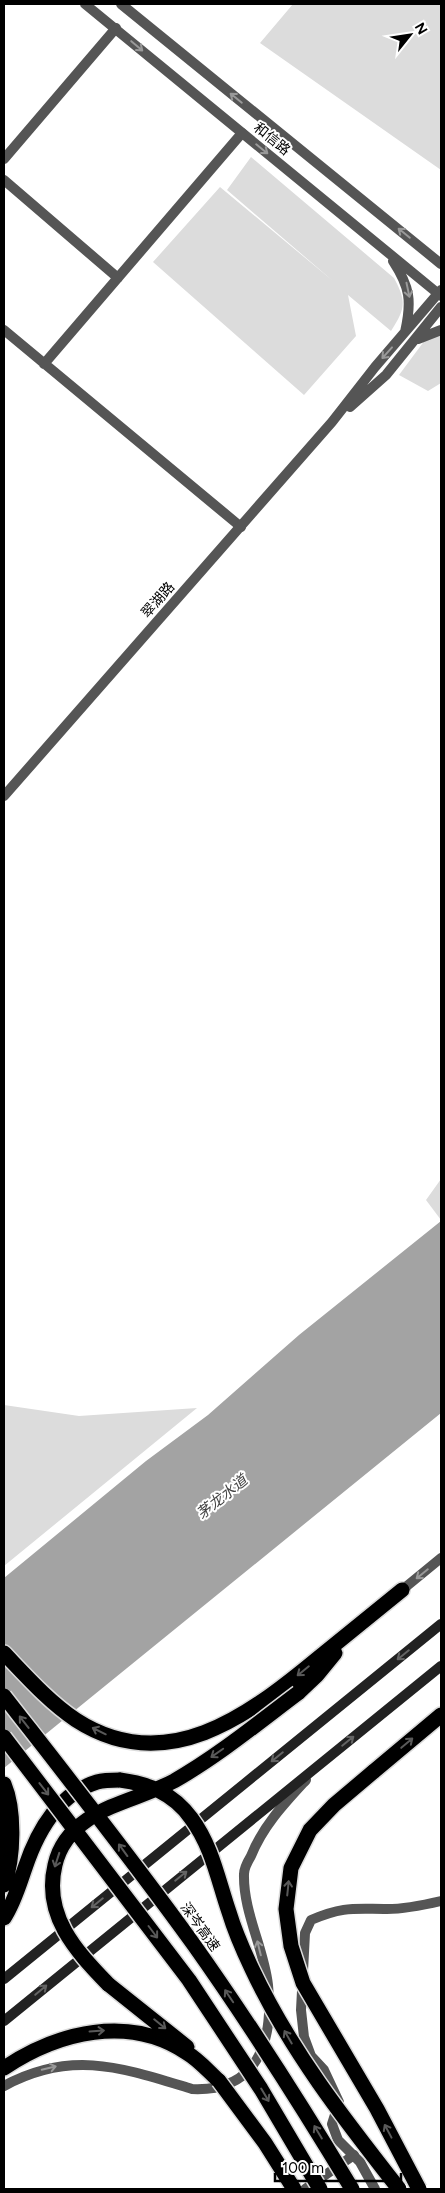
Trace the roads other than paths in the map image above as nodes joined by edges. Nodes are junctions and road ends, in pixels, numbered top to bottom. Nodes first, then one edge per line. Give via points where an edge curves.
1 (85, 4) edge
2 (121, 4) edge
3 (116, 28) junction
4 (242, 133) junction
5 (4, 159) edge
6 (4, 180) edge
7 (387, 252) junction
8 (441, 264) edge
9 (118, 278) junction
10 (441, 293) edge
11 (441, 307) edge
12 (4, 330) edge
13 (441, 330) edge
14 (404, 333) junction
15 (415, 341) junction
16 (44, 364) junction
17 (332, 422) junction
18 (241, 527) junction
19 (4, 796) edge
20 (441, 1558) edge
21 (402, 1590) joint
22 (441, 1624) edge
23 (354, 1629) junction
24 (4, 1653) edge
25 (441, 1666) edge
26 (4, 1696) edge
27 (441, 1715) edge
28 (4, 1737) edge
29 (322, 1763) junction
30 (4, 1784) edge
31 (4, 1885) edge
32 (441, 1901) edge
33 (4, 1918) edge
34 (4, 1979) edge
35 (4, 2021) edge
36 (4, 2068) edge
37 (219, 2081) junction
38 (4, 2086) edge
39 (354, 2155) junction
40 (294, 2189) edge
41 (305, 2189) edge
42 (320, 2189) edge
43 (352, 2189) edge
44 (375, 2189) edge
45 (399, 2189) edge
46 (419, 2189) edge

1 - 3 street, 和信路
8 -> 2 street, 和信路
3 -> 4 street, 和信路
3 - 5 street
4 -> 7 street, 和信路
4 - 9 street
6 - 9 street
7 - 10 street, 和信路
7 -> 14 street via 405,279 408,291 410,309
9 - 16 street
10 - 14 street, 翠湖路
11 - 15 street, 翠湖路
12 - 16 street
13 - 15 street
14 -> 17 street, 翠湖路
15 - 17 street, 翠湖路 via 386,375
16 - 18 street
17 - 18 street, 翠湖路
18 - 19 street, 翠湖路
20 -> 21 street
21 - 23 highway
22 -> 34 main road
23 -> 24 highway via 274,1694 225,1726 174,1741 146,1743 111,1737 76,1720
23 -> 37 highway, bridge via 298,1693 174,1781 87,1820 69,1836 57,1856 51,1883 56,1912 85,1961 108,1984 176,2037
29 -> 25 main road
43 -> 26 highway, 深岑高速, bridge via 294,2093 194,1946
46 -> 27 highway, bridge via 377,2108 303,1983 291,1946 286,1909 291,1868 310,1830 334,1805
28 -> 42 highway, bridge via 189,1980 261,2089
35 -> 29 main road
38 -> 29 street via 24,2075 56,2066 97,2064 192,2089 207,2090 241,2078 258,2060 269,2025 268,1984 249,1910 244,1872 260,1834
30 - 31 highway via 11,1821 11,1851
32 - 39 street via 388,1909 350,1908 329,1912 311,1920 305,1933 301,2010 304,2037 311,2056 334,2088 339,2102 332,2124 338,2140
45 -> 33 highway, bridge via 318,2085 290,2041 244,1952 205,1839 190,1816 170,1796 143,1783 120,1780 97,1782 72,1794 52,1812 38,1832 15,1897
36 -> 37 highway via 54,2041 78,2033 121,2031 163,2041 188,2053
37 - 40 highway, bridge via 265,2142
39 - 41 street
39 - 44 street

